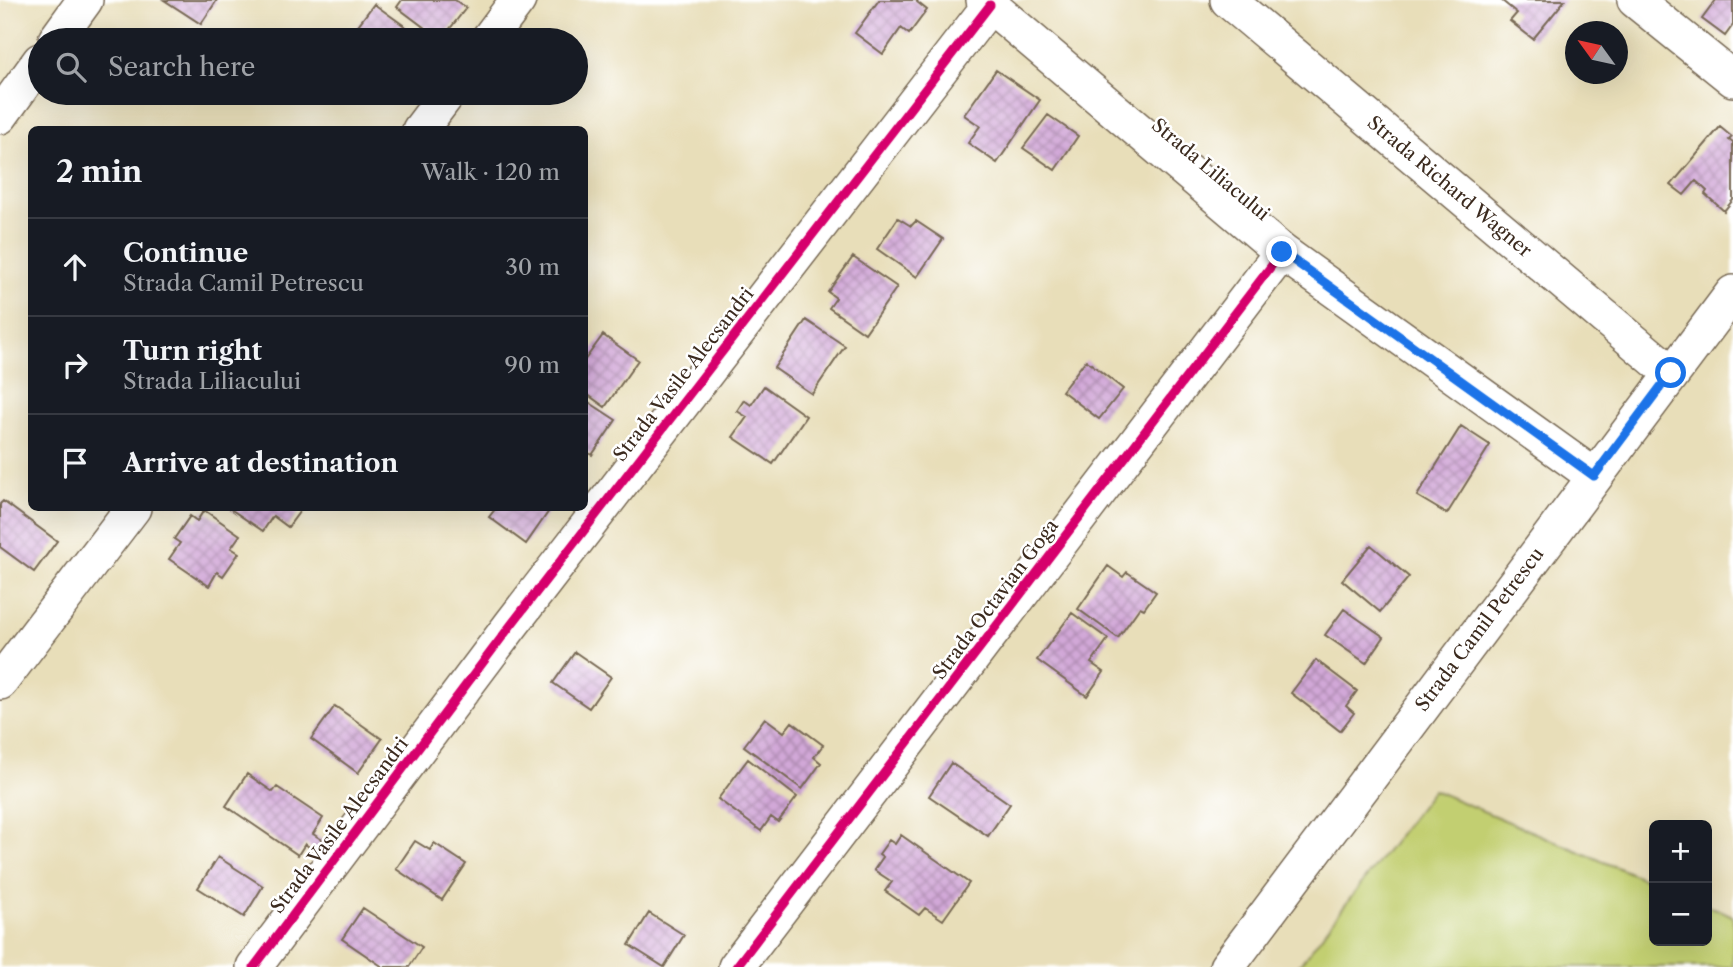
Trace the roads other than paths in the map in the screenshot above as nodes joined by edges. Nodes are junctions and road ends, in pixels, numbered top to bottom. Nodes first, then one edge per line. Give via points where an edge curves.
1 (86, 0) edge
2 (518, 0) edge
3 (1228, 0) edge
4 (1635, 0) edge
5 (987, 2) edge
6 (65, 28) edge
7 (497, 28) edge
8 (28, 78) edge
9 (1733, 79) edge
10 (439, 105) edge
11 (0, 116) edge
12 (423, 126) edge
13 (1282, 252) junction
14 (1733, 293) edge
15 (1671, 373) junction
16 (1594, 476) junction
17 (131, 511) edge
18 (0, 682) edge
19 (254, 967) edge
20 (736, 967) edge
21 (1227, 967) edge

1 - 6 street
2 - 7 street
3 - 15 street, Strada Richard Wagner
4 - 9 street
5 - 13 street, Strada Liliacului
5 - 19 street, Strada Vasile Alecsandri
8 - 11 street
10 - 12 street
13 - 16 street, Strada Liliacului
13 - 20 street, Strada Octavian Goga
14 - 15 street, Strada Camil Petrescu
15 - 16 street, Strada Camil Petrescu
16 - 21 street, Strada Camil Petrescu
17 - 18 street

